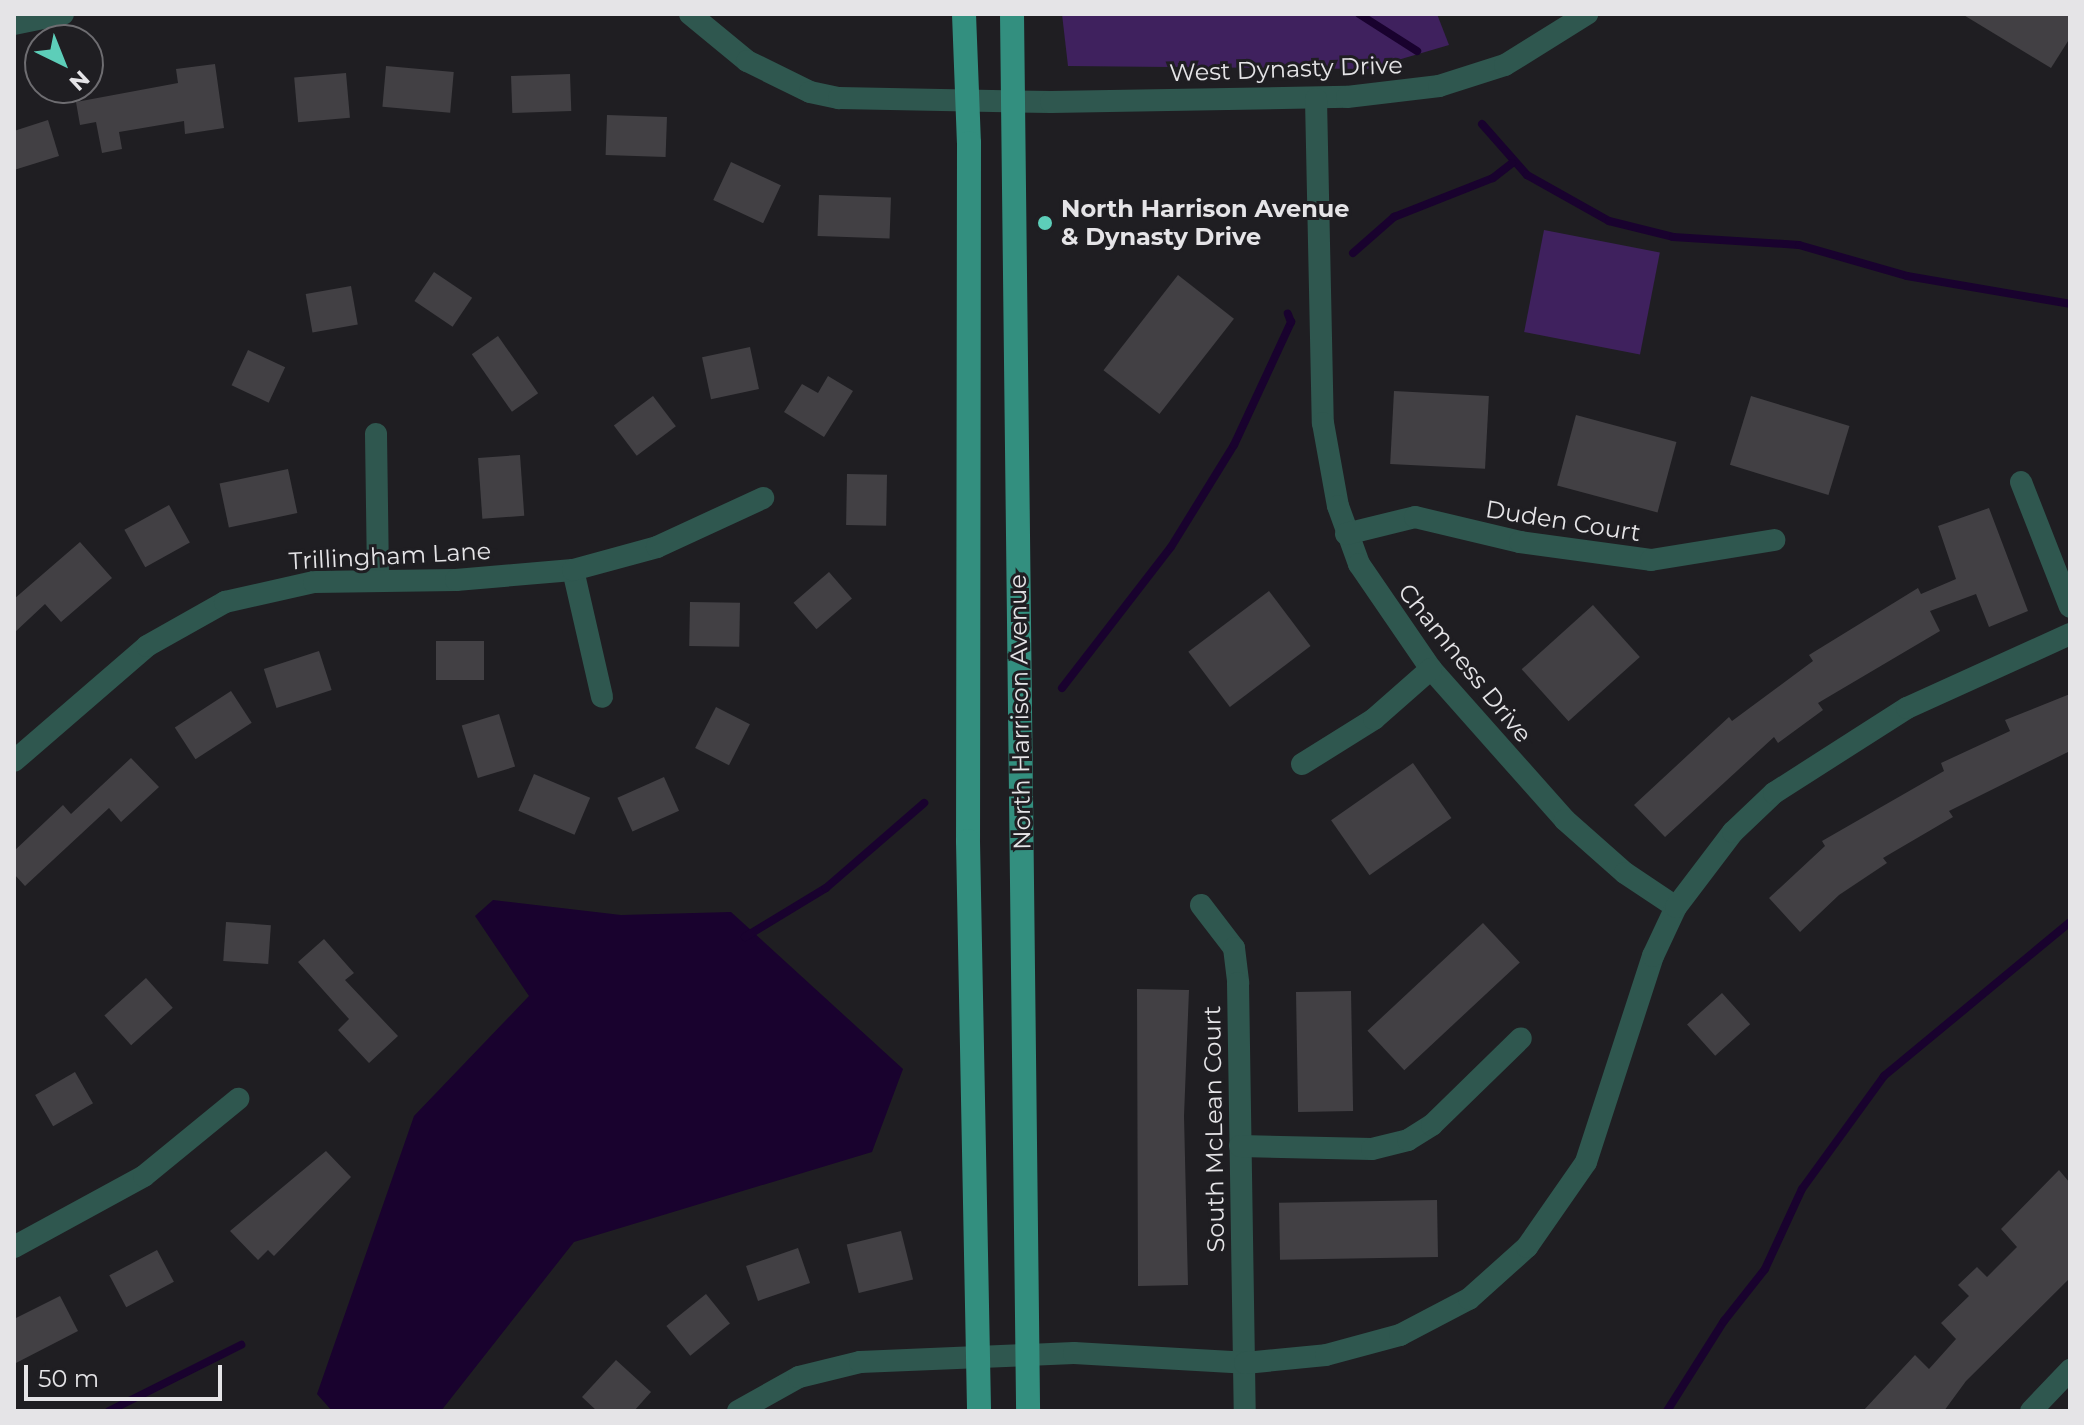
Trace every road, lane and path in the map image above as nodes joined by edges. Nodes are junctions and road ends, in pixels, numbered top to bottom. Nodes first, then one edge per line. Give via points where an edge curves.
1 (63, 14) edge
2 (690, 14) edge
3 (964, 14) edge
4 (1012, 14) edge
5 (1587, 14) edge
6 (716, 22) edge
7 (14, 24) edge
8 (1316, 99) junction
9 (969, 101) junction
10 (1014, 101) junction
11 (376, 434) dead end
12 (2021, 482) dead end
13 (763, 498) dead end
14 (1346, 534) junction
15 (1774, 540) dead end
16 (573, 570) junction
17 (378, 581) junction
18 (2070, 607) edge
19 (2070, 634) edge
20 (1431, 669) junction
21 (602, 697) dead end
22 (14, 761) edge
23 (1302, 764) dead end
24 (1201, 905) dead end
25 (1676, 907) junction
26 (1521, 1038) dead end
27 (238, 1099) dead end
28 (1240, 1146) junction
29 (14, 1247) edge
30 (1027, 1357) junction
31 (978, 1359) junction
32 (1245, 1363) junction
33 (2070, 1370) edge
34 (738, 1411) edge
35 (979, 1411) edge
36 (1028, 1411) edge
37 (1245, 1411) edge
38 (2031, 1411) edge

1 - 7 street
2 - 6 street, West Dynasty Drive
3 - 9 main road, North Harrison Avenue
4 - 10 main road, North Harrison Avenue
5 - 8 street, West Dynasty Drive via 1531,52 1471,78 1398,92
6 - 9 street, West Dynasty Drive via 747,61 810,92 839,98
8 - 10 street, West Dynasty Drive
8 - 14 street, Chamness Drive via 1323,423
9 - 10 street, West Dynasty Drive
9 - 31 main road, North Harrison Avenue via 968,841
10 - 30 main road, North Harrison Avenue
11 - 17 street
12 - 18 street
13 - 16 street, Trillingham Lane via 657,547
14 - 15 street, Duden Court via 1415,517 1520,542 1651,560
14 - 20 street, Chamness Drive via 1373,591
16 - 17 street, Trillingham Lane
16 - 21 street
17 - 22 street, Trillingham Lane via 262,590 195,615 147,646
19 - 25 street via 1907,708 1824,758 1774,793 1733,832
20 - 23 street via 1374,719
20 - 25 street, Chamness Drive via 1587,841
24 - 28 street, South McLean Court via 1234,948
25 - 32 street via 1653,956 1586,1162 1527,1247 1469,1299 1400,1335 1326,1355
26 - 28 street via 1432,1125 1408,1140 1372,1149
27 - 29 street via 144,1176
28 - 32 street, South McLean Court
30 - 31 street
30 - 32 street via 1074,1353
30 - 36 main road, North Harrison Avenue
31 - 34 street via 831,1368 778,1386
31 - 35 main road, North Harrison Avenue
32 - 37 street, South McLean Court
33 - 38 street

